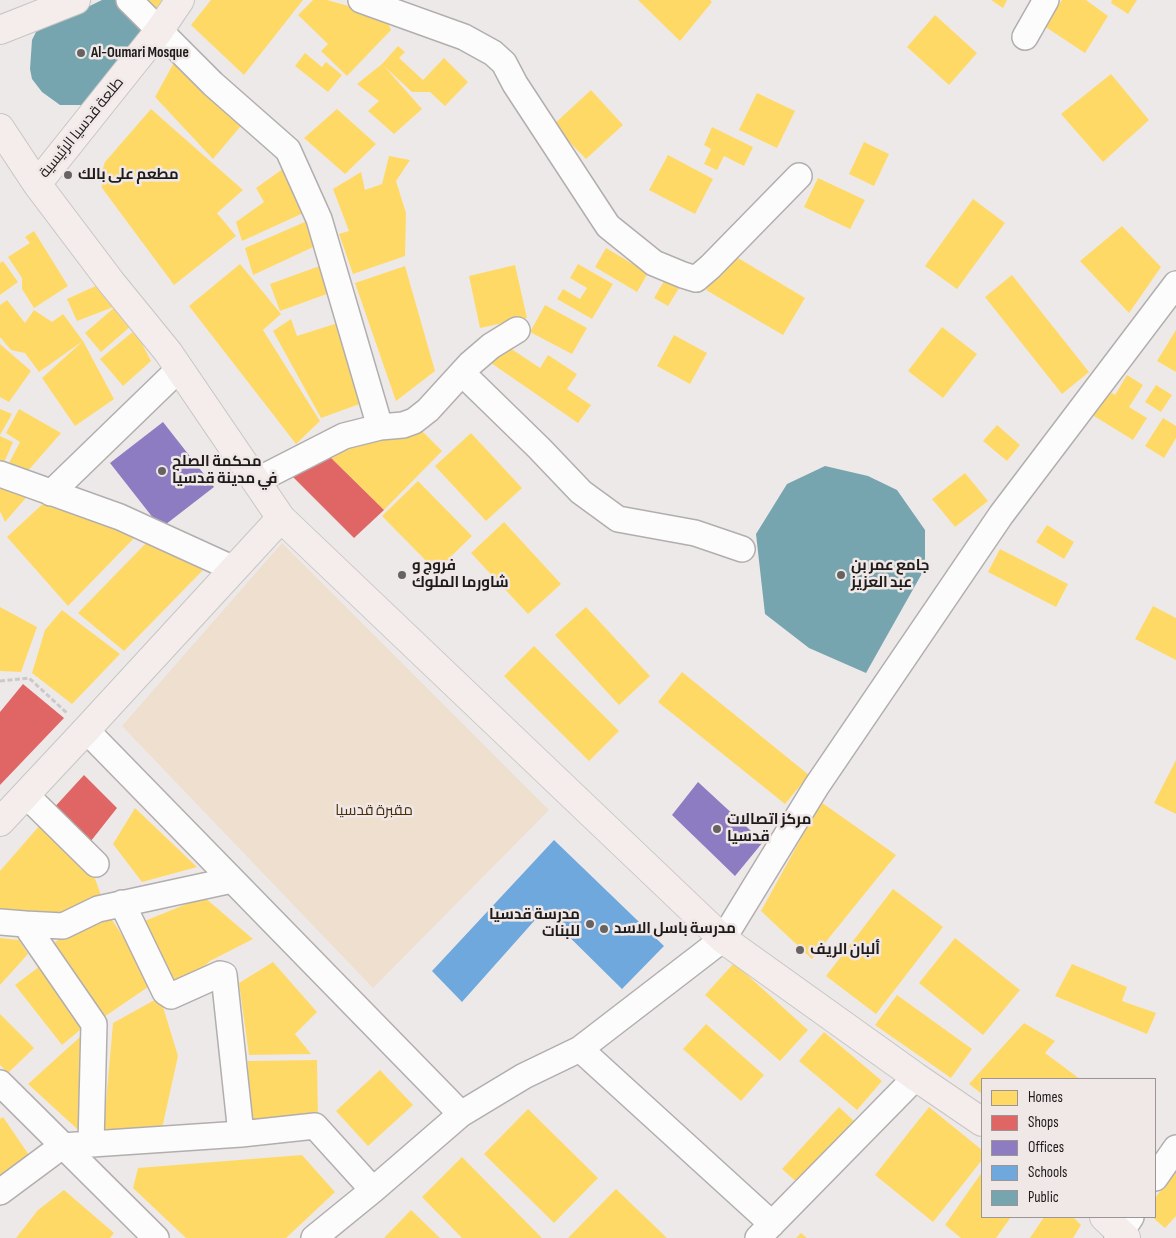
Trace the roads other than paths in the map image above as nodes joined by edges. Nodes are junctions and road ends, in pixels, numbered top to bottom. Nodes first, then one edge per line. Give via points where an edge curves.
1 (76, 0) edge
2 (129, 0) edge
3 (180, 0) edge
4 (361, 0) edge
5 (1046, 0) edge
6 (0, 30) edge
7 (159, 31) junction
8 (1024, 36) dead end
9 (0, 128) edge
10 (8, 149) edge
11 (799, 176) dead end
12 (36, 184) junction
13 (1176, 284) edge
14 (516, 330) dead end
15 (179, 369) junction
16 (463, 374) junction
17 (380, 427) junction
18 (0, 474) edge
19 (256, 481) junction
20 (51, 493) junction
21 (280, 518) junction
22 (742, 550) dead end
23 (234, 569) junction
24 (86, 730) junction
25 (26, 795) junction
26 (0, 822) edge
27 (96, 864) dead end
28 (232, 880) junction
29 (122, 903) junction
30 (0, 922) edge
31 (25, 924) junction
32 (723, 939) junction
33 (580, 1049) junction
34 (916, 1077) junction
35 (0, 1083) edge
36 (462, 1114) junction
37 (981, 1121) edge
38 (241, 1134) junction
39 (91, 1144) junction
40 (62, 1146) junction
41 (1176, 1148) edge
42 (1156, 1177) edge
43 (374, 1190) junction
44 (0, 1192) edge
45 (765, 1231) edge
46 (156, 1238) edge
47 (314, 1238) edge

1 - 6 main road
2 - 7 street
3 - 7 main road, طلعة قدسيا الرئيسية
4 - 11 street via 464,38 493,53 504,63 608,226 654,263 683,275 696,278 710,267
5 - 8 street
7 - 12 main road, طلعة قدسيا الرئيسية
7 - 17 street via 288,150 319,219
9 - 10 main road
10 - 12 main road
12 - 15 main road
13 - 32 street via 996,524 816,787
14 - 16 street via 484,352
15 - 19 main road
15 - 20 street
16 - 17 street via 414,421
16 - 22 street via 581,492 618,519 695,533
17 - 19 street via 344,436
18 - 20 street
19 - 21 main road
20 - 23 street via 120,518
21 - 23 main road
21 - 32 main road
23 - 24 main road
24 - 25 main road
24 - 28 street
25 - 26 main road
25 - 27 street
28 - 29 street
28 - 36 street
29 - 31 street via 98,909 63,926
29 - 38 street via 165,992 171,996 224,975
30 - 31 street
31 - 39 street via 94,1024
32 - 33 street
32 - 34 main road
33 - 36 street via 524,1076
33 - 45 street
34 - 37 main road
34 - 45 street
35 - 40 street
36 - 43 street
38 - 39 street
38 - 43 street via 315,1126
39 - 40 street
40 - 44 street
40 - 46 street
41 - 42 street
43 - 47 street

